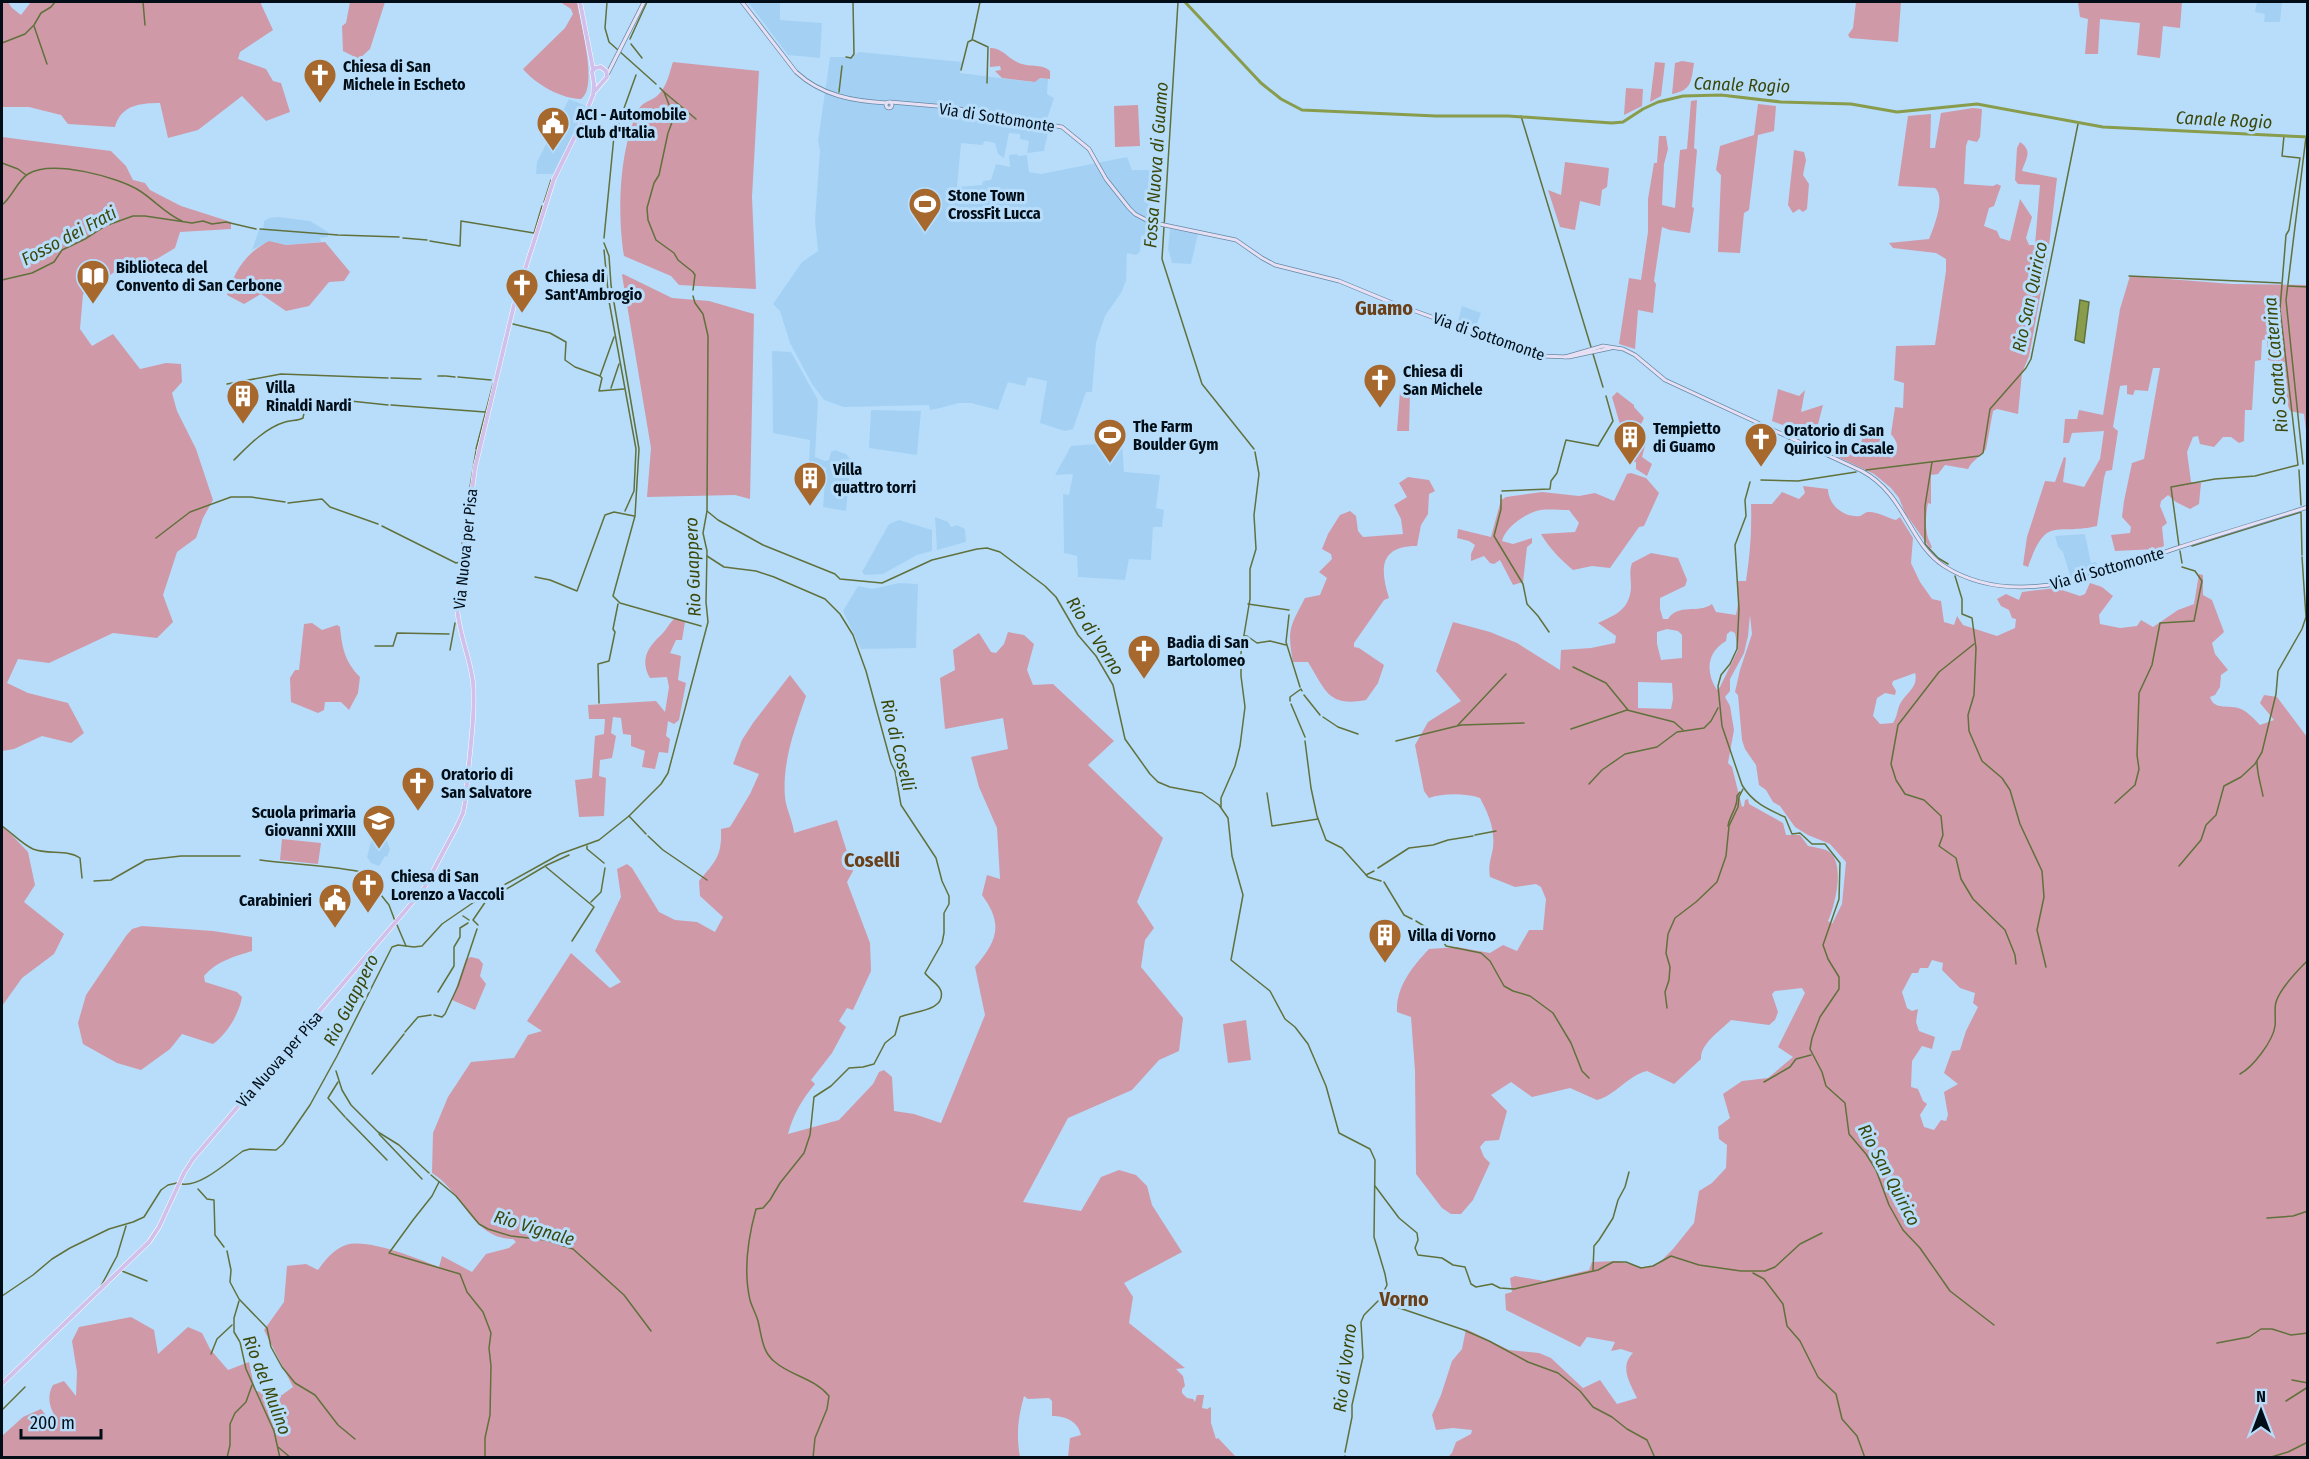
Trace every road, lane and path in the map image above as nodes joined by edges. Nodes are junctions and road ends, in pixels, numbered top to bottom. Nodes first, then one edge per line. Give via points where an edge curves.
1 (580, 2) edge
2 (644, 2) edge
3 (742, 2) edge
4 (591, 56) junction
5 (613, 62) junction
6 (601, 67) junction
7 (593, 69) junction
8 (607, 75) junction
9 (593, 80) junction
10 (601, 82) junction
11 (594, 92) junction
12 (888, 104) junction
13 (900, 104) junction
14 (2307, 507) edge
15 (2, 1384) edge

1 - 4 main road
2 - 5 main road
3 - 12 main road, Via di Sottomonte via 796,72 815,87 843,98
4 - 6 main road
4 - 7 main road
5 - 6 main road
5 - 8 main road
6 - 7 main road
6 - 8 main road
7 - 9 main road
8 - 10 main road
9 - 10 main road
9 - 11 main road
10 - 11 main road
11 - 15 main road, Via Nuova per Pisa via 554,179 518,293 475,468 457,608 473,693 462,816 418,897 193,1159 147,1245
12 - 13 main road, Via di Sottomonte
12 - 13 main road, Via di Sottomonte
13 - 14 main road, Via di Sottomonte via 948,108 1062,128 1089,149 1106,179 1135,214 1150,222 1236,240 1275,264 1339,281 1518,349 1544,357 1574,357 1619,348 1635,355 1665,380 1874,477 1895,498 1936,560 1953,571 1988,583 2025,587 2070,582

